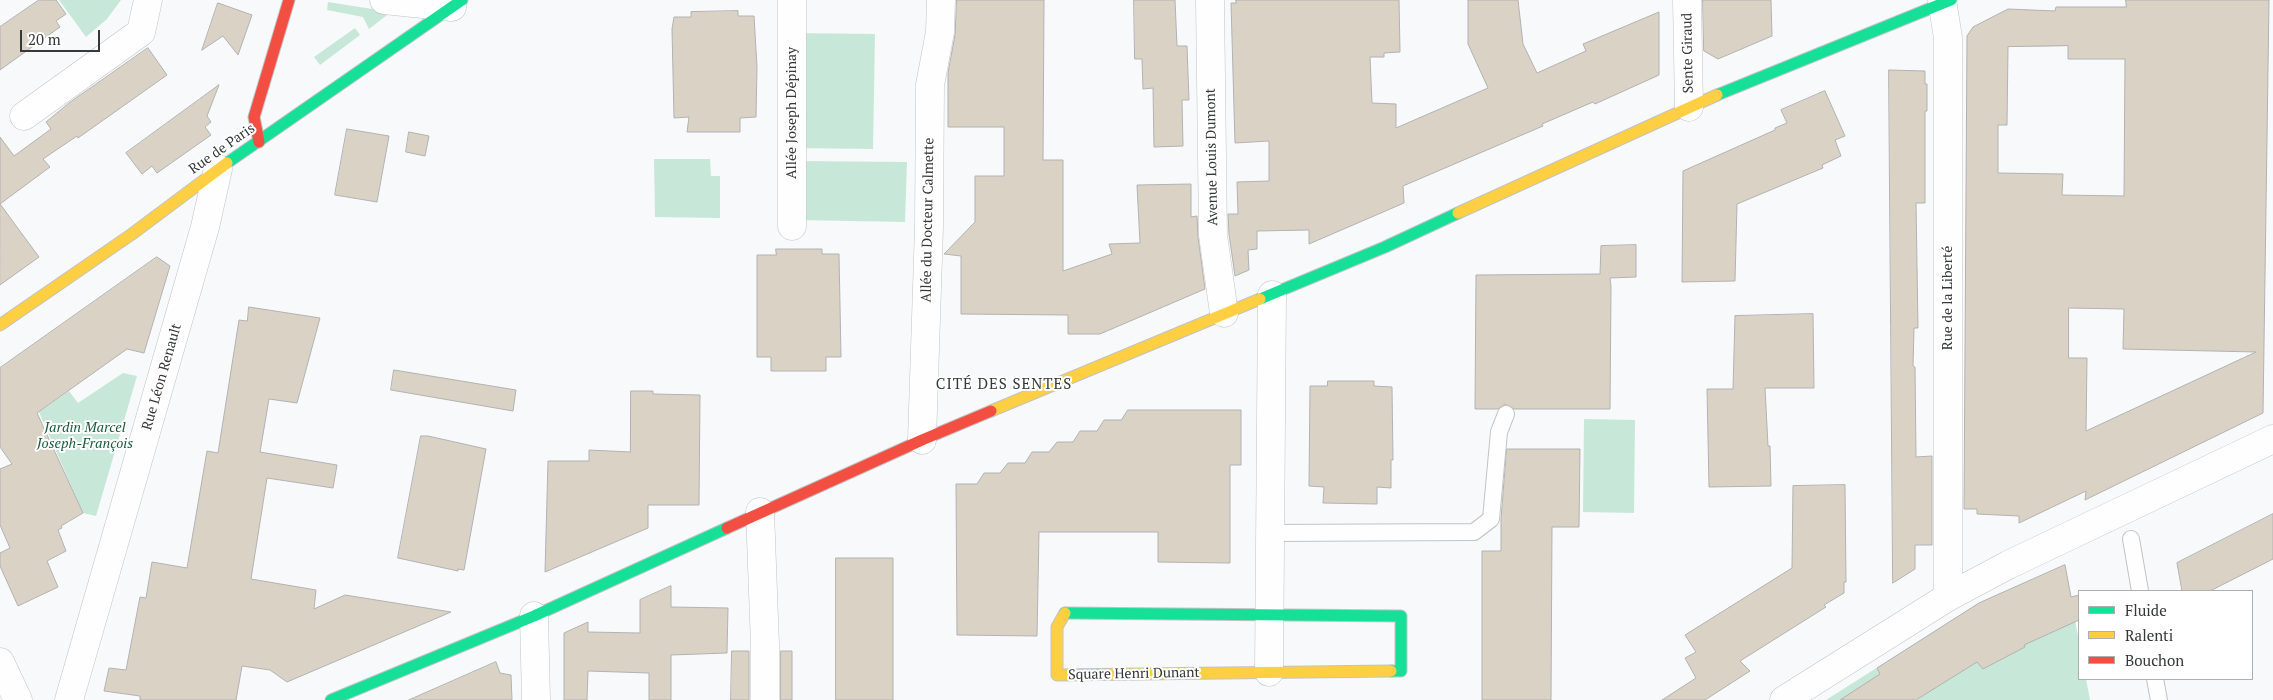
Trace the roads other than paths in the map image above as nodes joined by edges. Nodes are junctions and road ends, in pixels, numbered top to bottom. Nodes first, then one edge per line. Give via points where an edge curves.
1 (148, 0) edge
2 (289, 0) edge
3 (384, 0) edge
4 (792, 0) edge
5 (941, 0) edge
6 (1210, 0) edge
7 (1687, 0) edge
8 (1945, 2) edge
9 (457, 4) edge
10 (1689, 107) junction
11 (24, 116) dead end
12 (258, 142) junction
13 (218, 169) junction
14 (792, 226) dead end
15 (1272, 295) junction
16 (1224, 313) junction
17 (0, 325) edge
18 (1506, 414) dead end
19 (2273, 438) edge
20 (922, 440) junction
21 (760, 512) junction
22 (1269, 533) junction
23 (2131, 539) dead end
24 (2140, 590) edge
25 (1948, 597) junction
26 (534, 616) junction
27 (1269, 616) junction
28 (0, 662) edge
29 (1269, 672) junction
30 (2155, 680) edge
31 (18, 700) edge
32 (69, 700) edge
33 (331, 700) edge
34 (536, 700) edge
35 (765, 700) edge
36 (1784, 700) edge
37 (2159, 700) edge

1 - 11 street via 141,32
2 - 12 street via 254,118
3 - 9 street
4 - 14 street, Allée Joseph Dépinay
5 - 20 street, Allée du Docteur Calmette via 940,32 930,84
6 - 16 street, Avenue Louis Dumont via 1213,235
7 - 10 street, Sente Giraud
8 - 10 street
8 - 25 street, Rue de la Liberté via 1948,38
9 - 12 street, Rue de Paris
10 - 15 street via 1385,247
12 - 13 street, Rue de Paris
13 - 17 street, Rue de Paris via 132,234
13 - 32 street, Rue Léon Renault via 205,227
15 - 16 street
15 - 22 street
16 - 20 street
18 - 22 lane via 1499,432 1491,519 1474,532
19 - 25 street
20 - 21 street
21 - 26 street
21 - 35 street
22 - 27 street
23 - 24 lane
25 - 36 street
26 - 33 street
26 - 34 street
27 - 29 street
27 - 29 street, Square Henri Dunant via 1402,616 1401,671
27 - 29 street, Square Henri Dunant via 1064,613 1057,626 1057,675
28 - 31 street
30 - 37 lane

